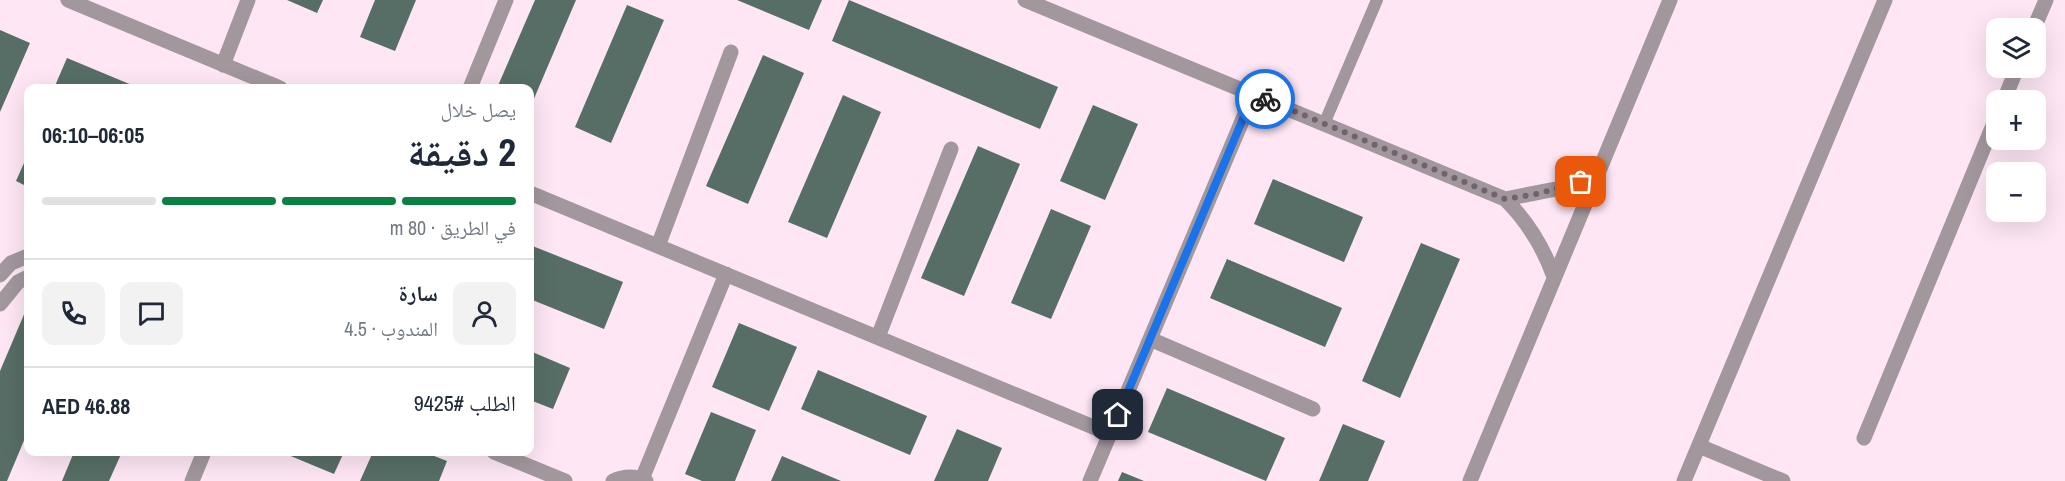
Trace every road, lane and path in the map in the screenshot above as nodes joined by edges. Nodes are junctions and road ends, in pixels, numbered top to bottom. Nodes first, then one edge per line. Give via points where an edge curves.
1 (68, 0) edge
2 (248, 0) edge
3 (506, 0) edge
4 (1025, 0) edge
5 (1377, 0) edge
6 (1670, 0) edge
7 (1885, 0) edge
8 (2046, 0) edge
9 (2038, 18) edge
10 (731, 52) dead end
11 (223, 64) junction
12 (270, 84) edge
13 (472, 84) edge
14 (1253, 95) junction
15 (1324, 124) junction
16 (1986, 142) edge
17 (951, 149) dead end
18 (1596, 177) junction
19 (534, 195) edge
20 (1505, 199) junction
21 (658, 246) junction
22 (24, 258) edge
23 (726, 274) junction
24 (0, 275) edge
25 (1554, 277) junction
26 (24, 279) edge
27 (0, 304) edge
28 (878, 337) junction
29 (1150, 339) junction
30 (1313, 409) dead end
31 (1110, 434) junction
32 (1864, 438) dead end
33 (1699, 446) junction
34 (202, 456) edge
35 (504, 456) edge
36 (644, 480) edge
37 (192, 481) edge
38 (565, 481) edge
39 (612, 481) edge
40 (1090, 481) edge
41 (1470, 481) edge
42 (1684, 481) edge
43 (1783, 481) edge

1 - 11 street
2 - 11 street
3 - 13 street
4 - 14 street
5 - 15 lane
6 - 18 street
7 - 33 street
8 - 9 street
10 - 21 street
11 - 12 street
14 - 15 street
14 - 29 street
15 - 20 street
16 - 32 street
17 - 28 street
18 - 20 street
18 - 25 street
19 - 21 street
20 - 25 street via 1535,235
21 - 23 street
22 - 24 street via 11,263
23 - 28 street
23 - 36 street
25 - 41 street
26 - 27 street
28 - 31 street
29 - 30 street
29 - 31 street
31 - 40 street
33 - 42 street
33 - 43 street
34 - 37 street
35 - 38 street
36 - 39 street via 632,476

